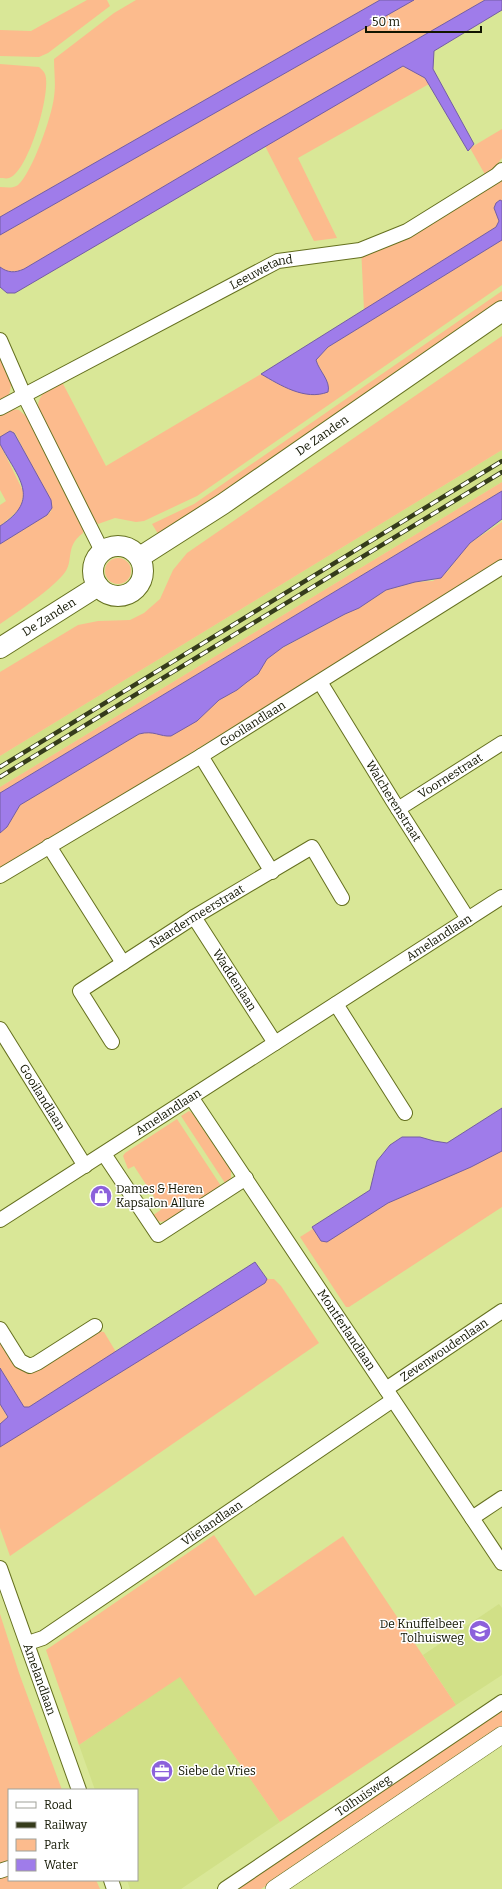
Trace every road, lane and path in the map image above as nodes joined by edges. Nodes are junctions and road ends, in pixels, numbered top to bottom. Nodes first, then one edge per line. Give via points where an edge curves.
1 (502, 170) edge
2 (502, 311) edge
3 (0, 340) edge
4 (24, 395) junction
5 (0, 408) edge
6 (102, 551) junction
7 (140, 557) junction
8 (502, 567) edge
9 (98, 586) junction
10 (0, 648) edge
11 (320, 682) junction
12 (502, 743) edge
13 (200, 756) junction
14 (398, 809) junction
15 (49, 846) junction
16 (272, 872) junction
17 (0, 876) edge
18 (502, 897) edge
19 (342, 898) dead end
20 (194, 917) junction
21 (468, 919) junction
22 (123, 963) junction
23 (336, 1004) junction
24 (0, 1029) edge
25 (112, 1042) dead end
26 (275, 1043) junction
27 (191, 1097) junction
28 (405, 1113) dead end
29 (104, 1154) junction
30 (85, 1166) junction
31 (246, 1178) junction
32 (0, 1220) edge
33 (502, 1312) edge
34 (95, 1326) dead end
35 (0, 1329) edge
36 (389, 1394) junction
37 (502, 1498) edge
38 (472, 1518) junction
39 (502, 1563) edge
40 (0, 1568) edge
41 (28, 1643) junction
42 (502, 1702) edge
43 (502, 1735) edge
44 (79, 1789) edge
45 (225, 1889) edge
46 (274, 1889) edge

1 - 4 street, Leeuwetand via 407,231 360,250 278,261
2 - 7 main road, De Zanden via 229,500
3 - 4 street
4 - 5 street, Leeuwetand
4 - 6 street
6 - 7 main road via 112,546 122,546
6 - 9 main road via 96,558 93,574
7 - 9 main road via 144,570 138,586 132,592 116,596 104,592
8 - 11 street, Gooilandlaan
9 - 10 main road, De Zanden
11 - 13 street, Gooilandlaan
11 - 14 street, Walcherenstraat
12 - 14 street, Voornestraat
13 - 15 street, Gooilandlaan
13 - 16 street
14 - 21 street, Walcherenstraat
15 - 17 street, Gooilandlaan
15 - 22 street
16 - 19 street, Naardermeerstraat via 312,847
16 - 20 street, Naardermeerstraat
18 - 21 street, Amelandlaan
20 - 22 street, Naardermeerstraat
20 - 26 street, Waddenlaan
21 - 23 street, Amelandlaan
22 - 25 street, Naardermeerstraat via 80,991
23 - 26 street, Amelandlaan
23 - 28 street
24 - 30 street, Gooilandlaan
26 - 27 street, Amelandlaan
27 - 29 street, Amelandlaan
27 - 31 street, Montferlandlaan
29 - 30 street, Amelandlaan
29 - 31 street via 158,1235
30 - 32 street, Amelandlaan
31 - 36 street, Montferlandlaan
33 - 36 street, Zevenwoudenlaan
34 - 35 street via 30,1366 20,1361
36 - 38 street, Montferlandlaan
36 - 41 street, Vlielandlaan via 44,1638
37 - 38 street
38 - 39 street, Montferlandlaan
40 - 41 street, Amelandlaan
41 - 44 street, Amelandlaan
42 - 45 street, Tolhuisweg
43 - 46 street

